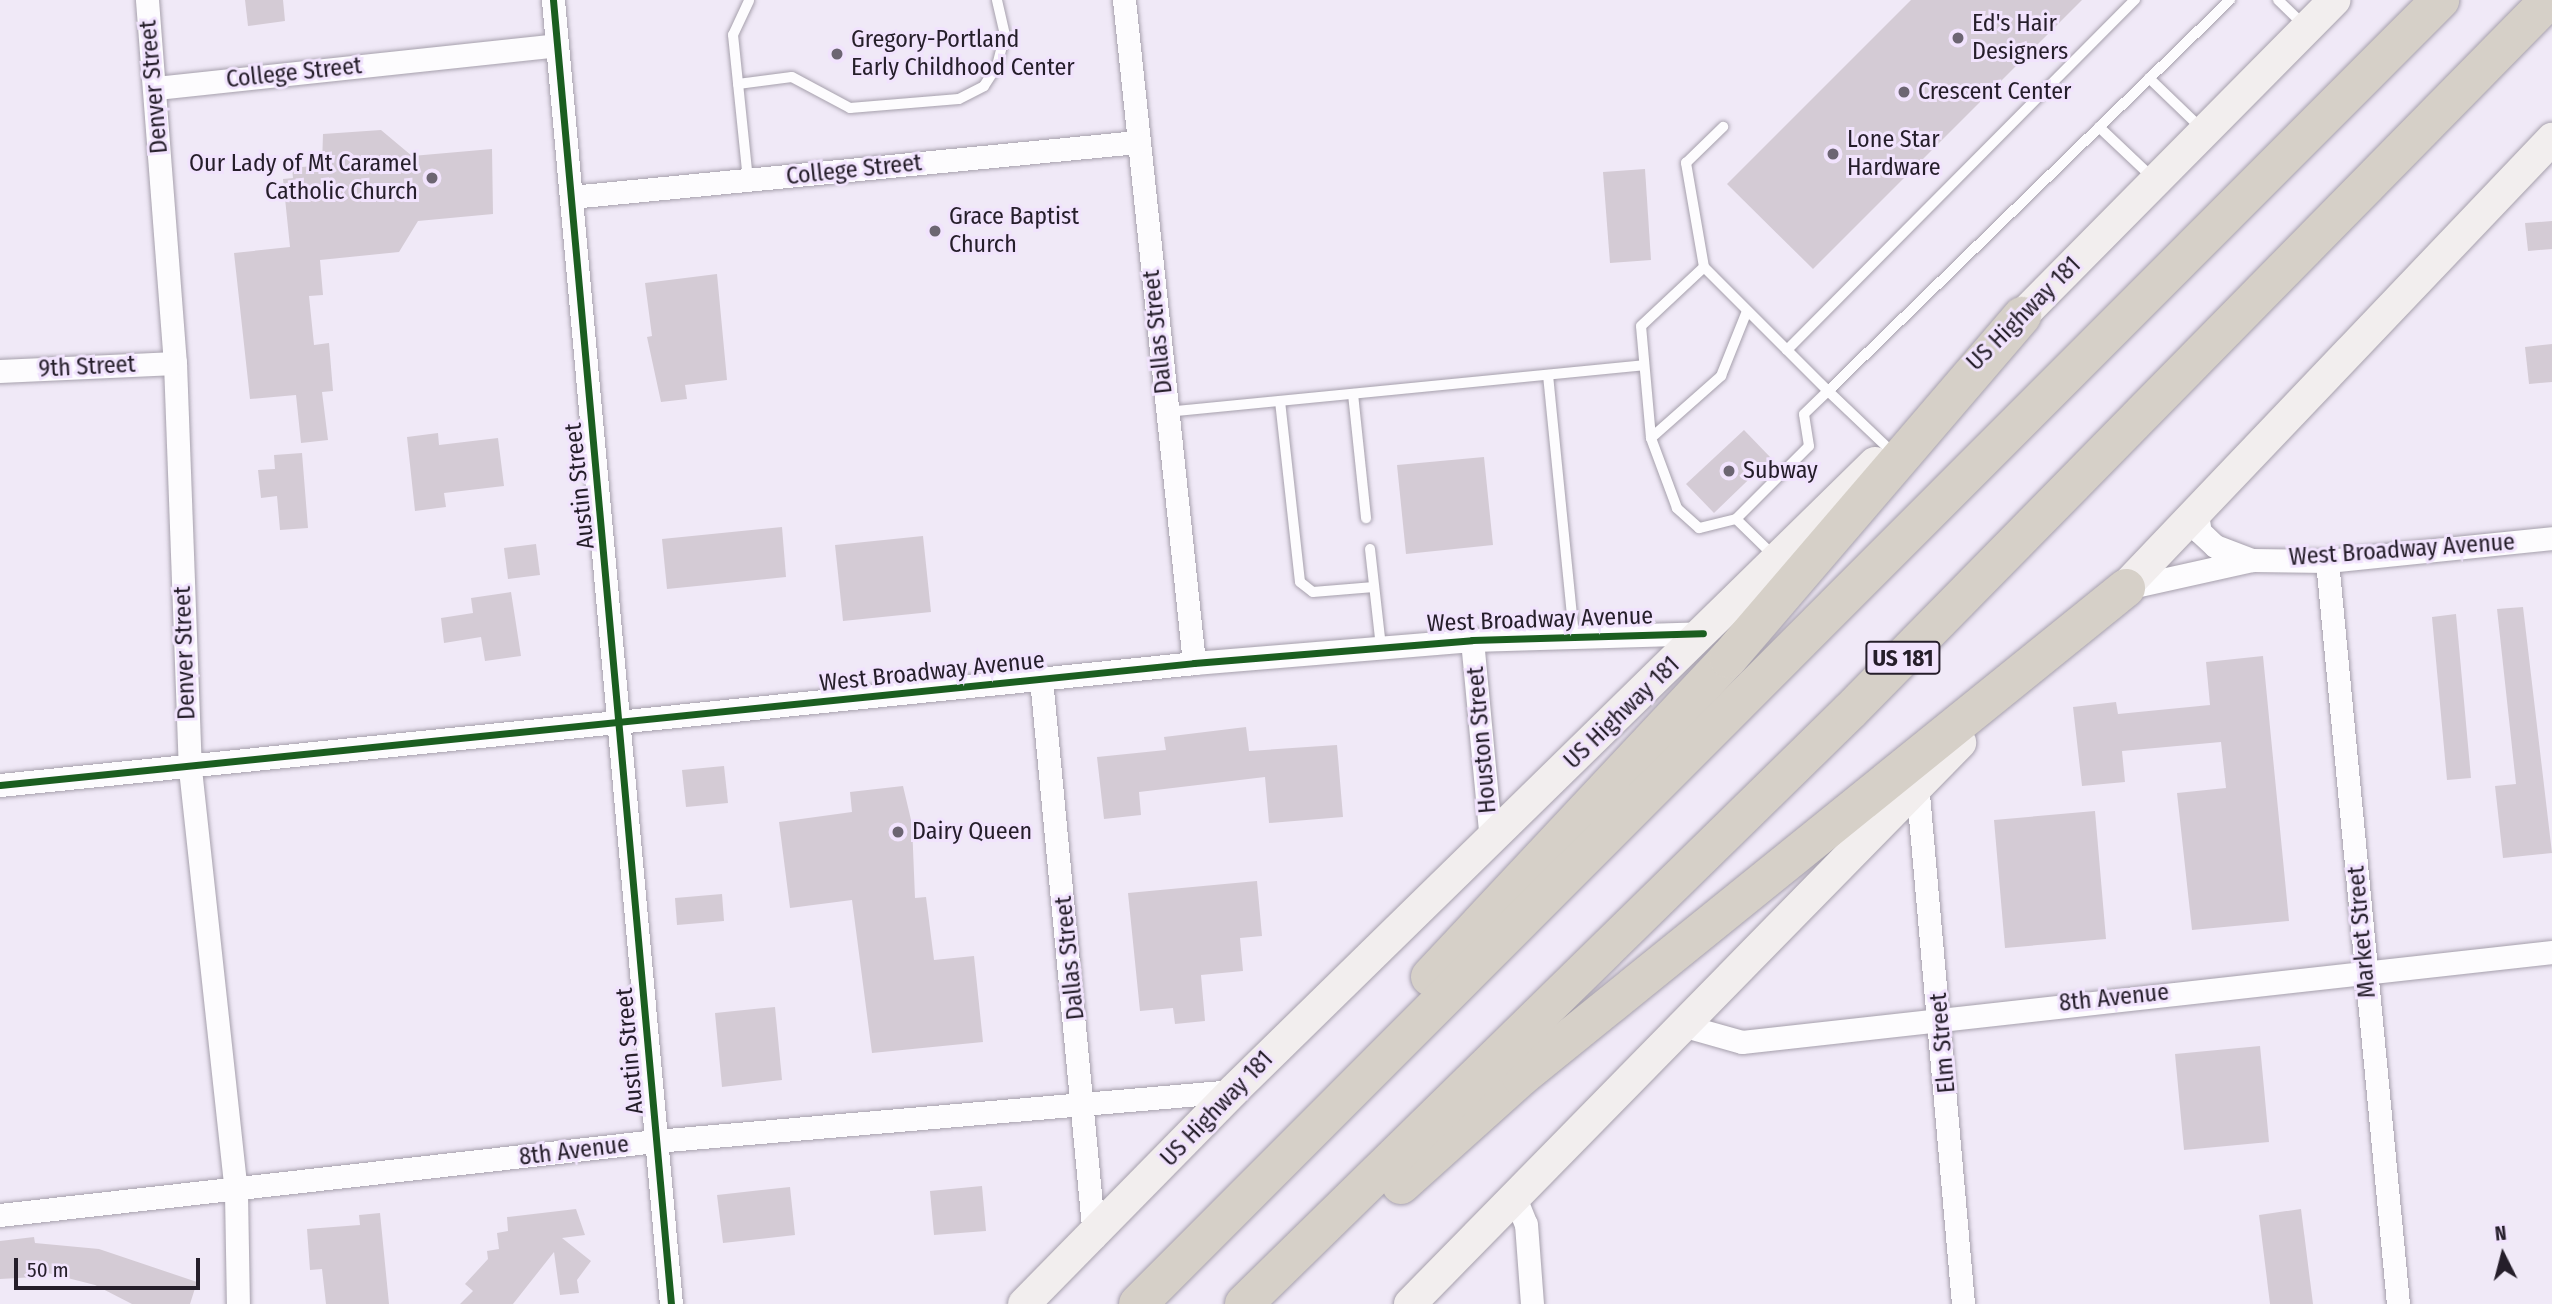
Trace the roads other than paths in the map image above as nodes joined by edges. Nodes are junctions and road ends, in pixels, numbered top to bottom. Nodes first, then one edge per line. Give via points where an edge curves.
1 (147, 0) edge
2 (553, 0) edge
3 (749, 0) edge
4 (997, 0) edge
5 (1124, 0) edge
6 (2134, 0) edge
7 (2230, 0) edge
8 (2278, 0) edge
9 (2335, 0) edge
10 (2440, 0) edge
11 (2549, 0) edge
12 (2307, 28) junction
13 (557, 45) junction
14 (2149, 78) junction
15 (738, 84) junction
16 (156, 88) junction
17 (1723, 127) dead end
18 (2099, 127) junction
19 (2205, 132) junction
20 (2552, 139) edge
21 (1137, 142) junction
22 (748, 180) junction
23 (2156, 181) junction
24 (571, 197) junction
25 (1704, 267) junction
26 (1747, 311) junction
27 (2022, 316) junction
28 (1787, 350) junction
29 (175, 363) junction
30 (1644, 365) junction
31 (0, 371) edge
32 (1548, 375) junction
33 (1828, 391) junction
34 (1353, 394) junction
35 (1280, 401) junction
36 (1166, 412) junction
37 (1651, 438) junction
38 (1889, 449) junction
39 (2197, 514) junction
40 (1366, 518) dead end
41 (1736, 519) junction
42 (2552, 538) edge
43 (1370, 549) dead end
44 (1778, 559) junction
45 (2252, 560) junction
46 (2327, 561) junction
47 (1374, 587) junction
48 (2126, 588) junction
49 (1703, 634) junction
50 (1574, 637) junction
51 (1472, 640) junction
52 (1381, 648) junction
53 (1194, 663) junction
54 (1041, 679) junction
55 (622, 726) junction
56 (190, 769) junction
57 (1917, 783) junction
58 (0, 785) edge
59 (1491, 841) junction
60 (2552, 952) edge
61 (2366, 972) junction
62 (1941, 1015) junction
63 (1678, 1024) junction
64 (1233, 1091) junction
65 (1085, 1100) junction
66 (656, 1141) junction
67 (236, 1193) junction
68 (1514, 1195) junction
69 (0, 1215) edge
70 (1094, 1237) junction
71 (237, 1304) edge
72 (671, 1304) edge
73 (1024, 1304) edge
74 (1124, 1304) edge
75 (1138, 1304) edge
76 (1244, 1304) edge
77 (1270, 1304) edge
78 (1410, 1304) edge
79 (1532, 1304) edge
80 (1963, 1304) edge
81 (2398, 1304) edge

1 - 16 street, Denver Street
2 - 13 street, Austin Street
3 - 15 lane via 733,35
4 - 15 lane via 1005,35 997,66 984,86 959,99 850,108 792,78
5 - 21 street, Dallas Street
6 - 28 lane
7 - 14 lane
8 - 12 lane
9 - 12 main road, US Highway 181
10 - 75 highway
11 - 76 highway, US 181 via 1850,711
12 - 19 main road, US Highway 181
13 - 16 street, College Street
13 - 24 street, Austin Street
14 - 18 lane
14 - 19 lane
15 - 22 lane
16 - 29 street, Denver Street
17 - 25 lane via 1686,163
18 - 23 lane
18 - 33 lane
19 - 23 main road, US Highway 181
20 - 39 main road
21 - 22 street, College Street
21 - 36 street, Dallas Street
22 - 24 street, College Street
23 - 27 main road, US Highway 181
24 - 55 street, Austin Street
25 - 26 lane
25 - 30 lane via 1640,326
26 - 28 lane
26 - 37 lane via 1721,376
27 - 38 main road, US Highway 181
27 - 74 highway via 1728,659
28 - 33 lane
29 - 31 street, 9th Street
29 - 56 street, Denver Street
30 - 32 lane
30 - 37 lane
32 - 34 lane
32 - 50 lane
33 - 38 lane
33 - 41 lane via 1804,414 1809,446
34 - 35 lane
34 - 40 lane
35 - 36 lane
35 - 47 lane via 1300,582 1312,592
36 - 53 street, Dallas Street
37 - 41 lane via 1677,508 1699,528
38 - 44 main road, US Highway 181
39 - 45 street, West Broadway Avenue via 2200,532 2215,546
39 - 48 main road
41 - 44 lane
42 - 46 street, West Broadway Avenue
43 - 47 lane
44 - 49 main road, US Highway 181
45 - 46 street, West Broadway Avenue
45 - 48 street, West Broadway Avenue
46 - 61 street, Market Street
47 - 52 lane
48 - 57 main road
48 - 77 highway via 1521,1077
49 - 50 street, West Broadway Avenue
49 - 59 main road, US Highway 181
50 - 51 street, West Broadway Avenue
51 - 52 street, West Broadway Avenue
51 - 59 street, Houston Street
52 - 53 street, West Broadway Avenue
53 - 54 street, West Broadway Avenue
54 - 55 street, West Broadway Avenue
54 - 65 street, Dallas Street
55 - 56 street, West Broadway Avenue
55 - 66 street, Austin Street
56 - 58 street, West Broadway Avenue
56 - 67 street, Denver Street
57 - 62 street, Elm Street
57 - 63 main road
59 - 64 main road, US Highway 181
60 - 61 street, 8th Avenue
61 - 62 street, 8th Avenue
61 - 81 street, Market Street
62 - 63 street, 8th Avenue via 1742,1042
62 - 80 street, Elm Street
63 - 68 main road
64 - 65 street, 8th Avenue
64 - 70 main road, US Highway 181
65 - 66 street, 8th Avenue
65 - 70 street, Dallas Street
66 - 67 street, 8th Avenue
66 - 72 street, Austin Street
67 - 69 street, 8th Avenue
67 - 71 street, Denver Street
68 - 78 main road
68 - 79 street via 1526,1224
70 - 73 main road, US Highway 181

